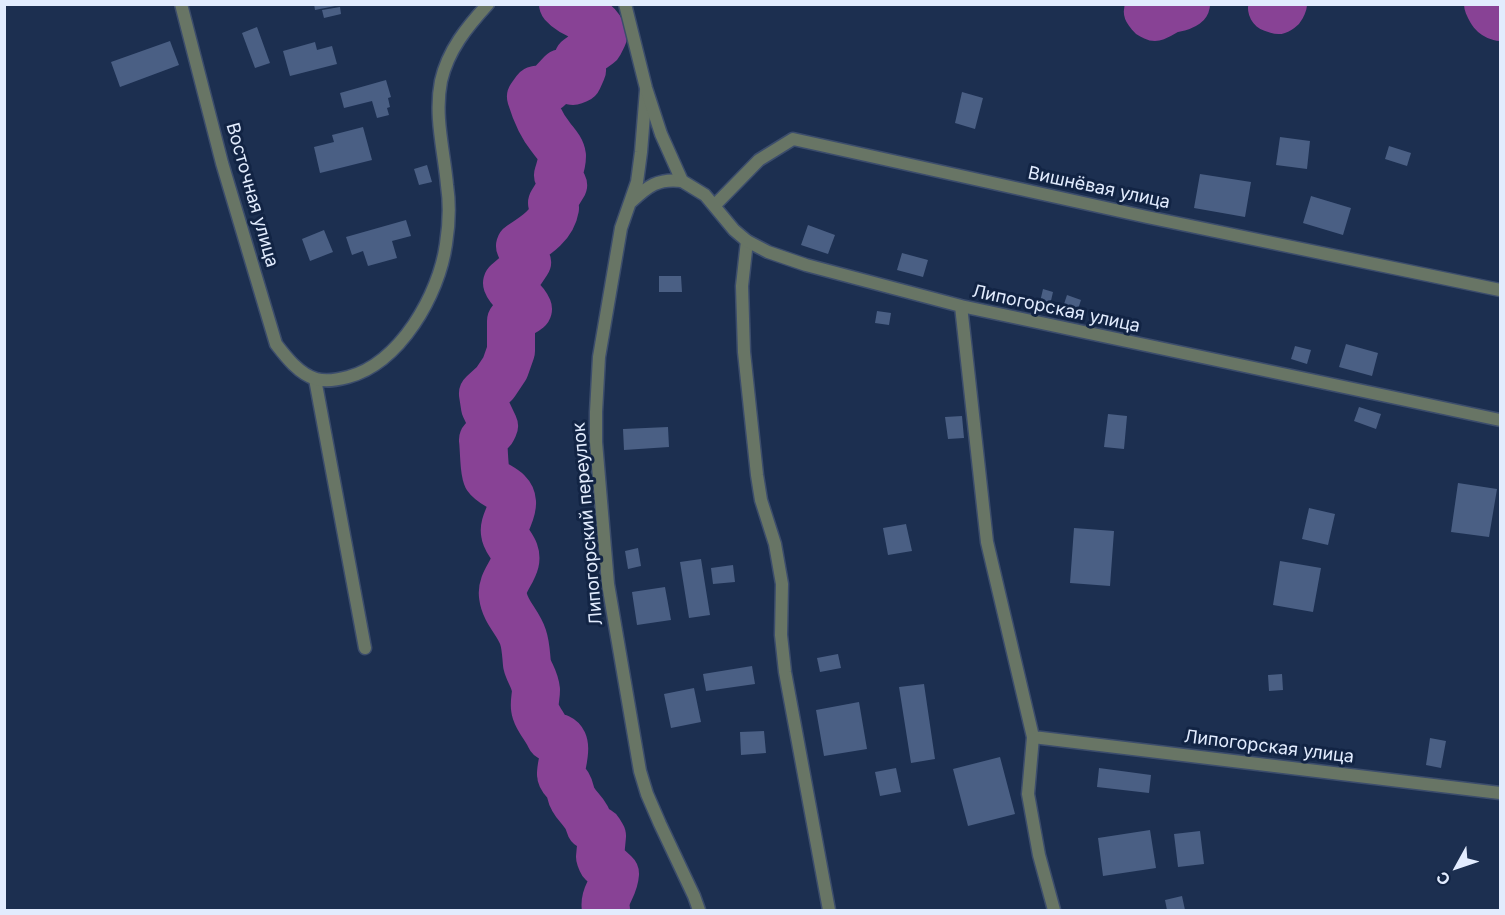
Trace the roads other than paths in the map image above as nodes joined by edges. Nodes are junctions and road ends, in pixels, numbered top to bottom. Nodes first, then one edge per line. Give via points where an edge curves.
1 (181, 4) edge
2 (488, 4) edge
3 (625, 4) edge
4 (646, 88) junction
5 (682, 180) junction
6 (629, 204) junction
7 (714, 206) junction
8 (747, 241) junction
9 (1500, 290) edge
10 (961, 306) junction
11 (315, 379) junction
12 (1500, 420) edge
13 (365, 648) dead end
14 (1033, 737) junction
15 (1500, 793) edge
16 (699, 910) edge
17 (829, 910) edge
18 (1054, 910) edge

1 - 11 street, Восточная улица via 222,163 276,344 296,367
2 - 11 street via 454,46 441,82 439,120 449,204 446,246 423,309 394,348 373,366 339,380
3 - 4 street
4 - 5 street
4 - 6 street, Липогорский переулок via 637,182
5 - 6 street via 651,185
5 - 7 street
6 - 16 street, Липогорский переулок via 621,228 599,357 596,442 608,584 640,771
7 - 8 street
7 - 9 street, Вишнёвая улица via 759,160 793,139
8 - 10 street via 806,265
8 - 17 street via 742,286 744,352 757,475 780,564 785,672
10 - 12 street, Липогорская улица
10 - 14 street, Липогорская улица via 987,542
11 - 13 street
14 - 15 street, Липогорская улица
14 - 18 street, Липогорская улица via 1028,794

